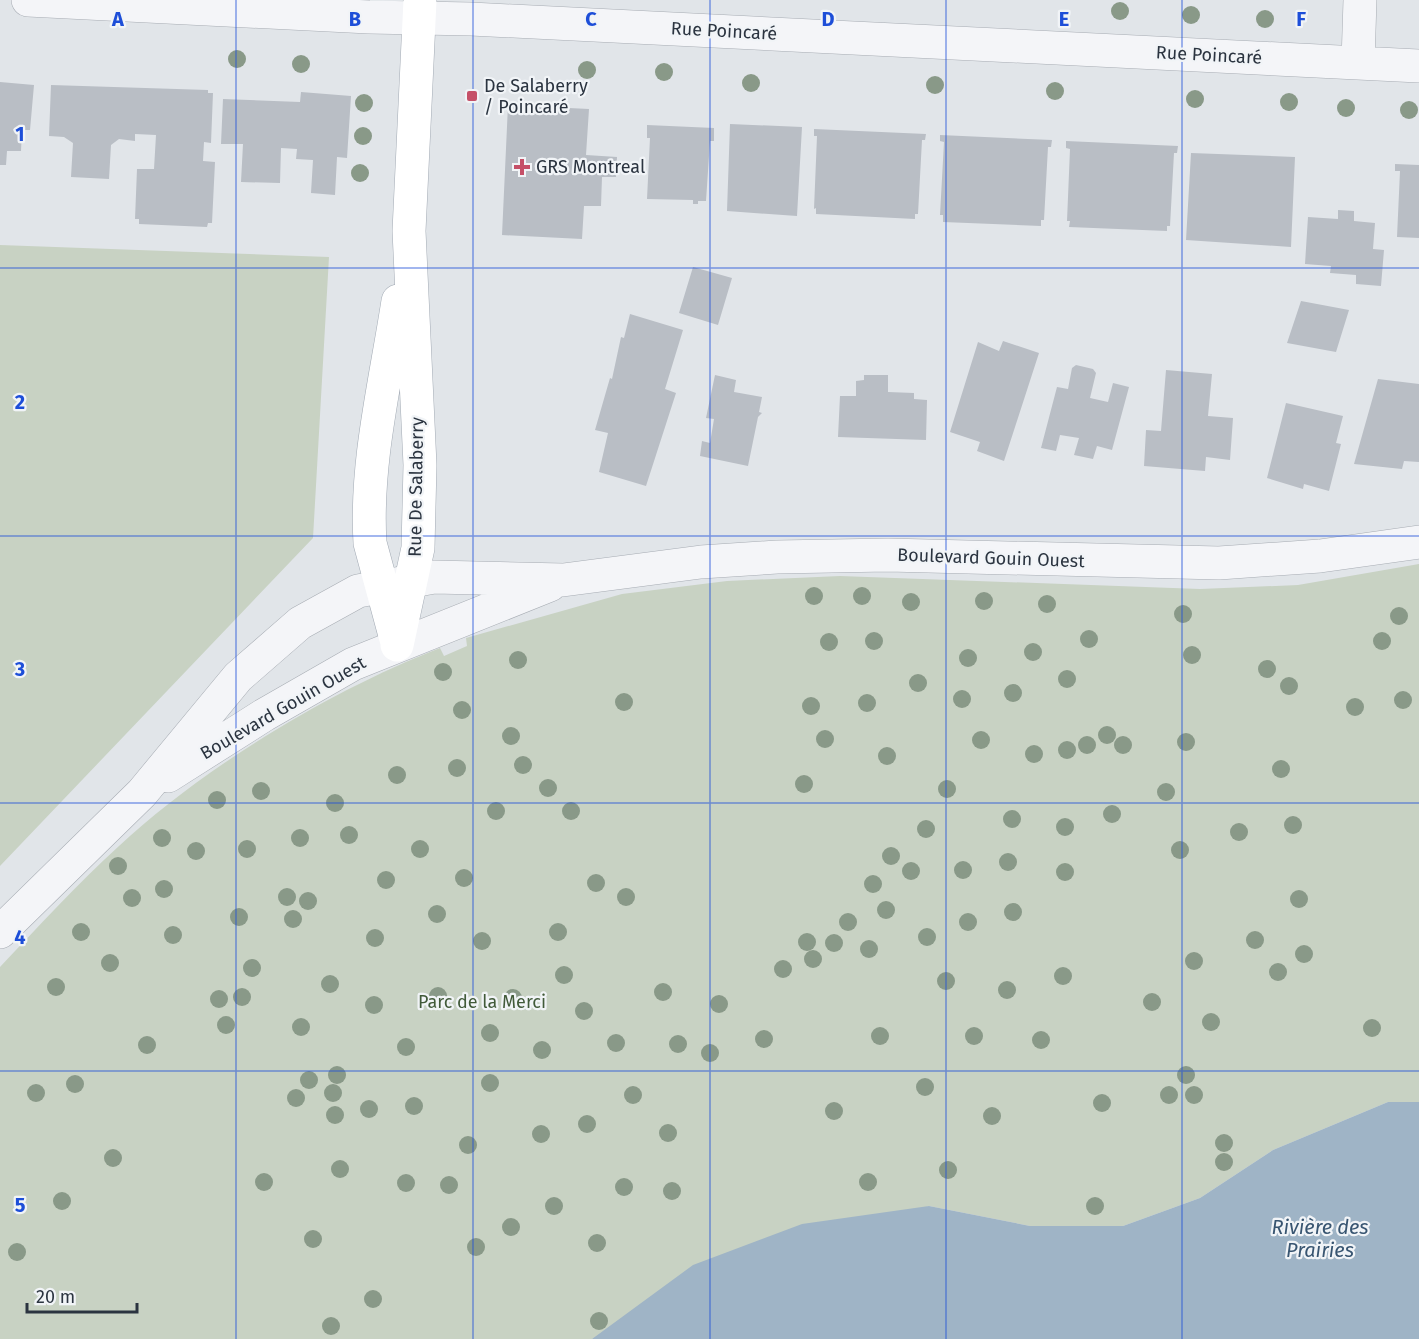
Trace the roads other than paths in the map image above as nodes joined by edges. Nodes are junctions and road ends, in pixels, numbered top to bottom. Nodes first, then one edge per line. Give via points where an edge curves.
1 (28, 0) edge
2 (1360, 0) edge
3 (420, 9) edge
4 (1358, 62) junction
5 (1419, 66) edge
6 (409, 231) junction
7 (1419, 542) edge
8 (563, 580) junction
9 (396, 583) junction
10 (397, 645) junction
11 (142, 793) junction
12 (0, 932) edge

1 - 3 street, Rue Poincaré
2 - 4 street
3 - 4 street, Rue Poincaré
3 - 6 main road, Rue De Salaberry
4 - 5 street, Rue Poincaré
6 - 9 main road, Rue De Salaberry via 420,465 418,548
6 - 9 main road, Rue De Salaberry via 373,463 370,543
7 - 8 street, Boulevard Gouin Ouest via 1320,556 1219,563 888,555 777,557 701,562
8 - 9 street, Boulevard Gouin Ouest via 434,577
8 - 10 street, Boulevard Gouin Ouest
9 - 10 main road, Rue De Salaberry
9 - 11 street, Boulevard Gouin Ouest via 340,600 281,638 238,677
10 - 11 street, Boulevard Gouin Ouest via 292,698
11 - 12 street, Boulevard Gouin Ouest

